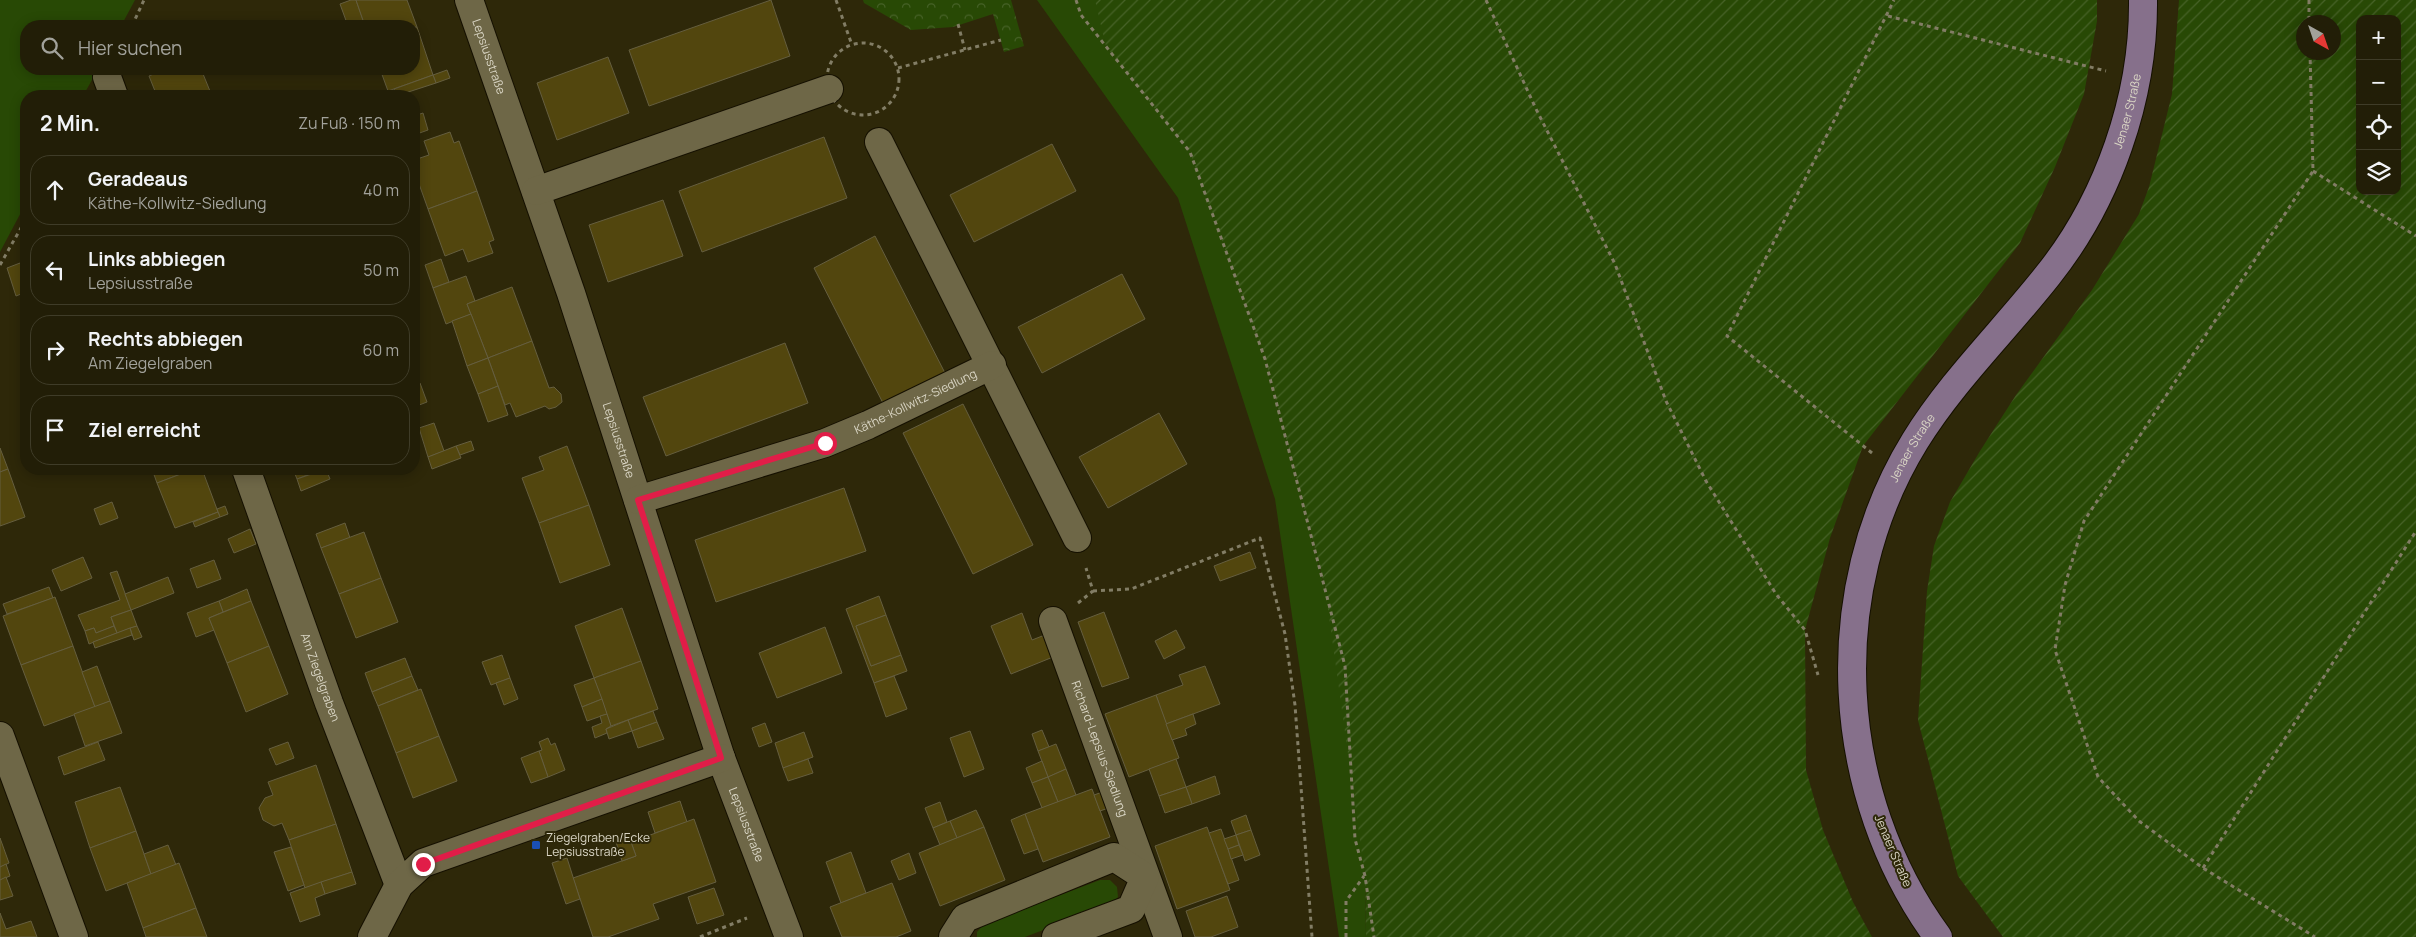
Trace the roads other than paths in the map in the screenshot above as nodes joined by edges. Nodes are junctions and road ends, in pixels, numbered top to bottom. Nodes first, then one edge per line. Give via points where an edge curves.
1 (469, 0) edge
2 (2143, 0) edge
3 (829, 89) road end
4 (879, 142) dead end
5 (536, 191) junction
6 (992, 365) junction
7 (248, 475) edge
8 (638, 500) junction
9 (1077, 538) road end
10 (1053, 622) road end
11 (0, 736) edge
12 (721, 758) junction
13 (1145, 878) junction
14 (399, 885) junction
15 (74, 937) edge
16 (372, 937) edge
17 (789, 937) edge
18 (953, 937) edge
19 (1056, 937) edge
20 (1168, 937) edge
21 (1938, 937) edge

1 - 5 street, Lepsiusstraße
2 - 21 main road, Jenaer Straße via 2136,79 2117,148 2100,191 2050,272 1960,378 1898,470 1869,548 1858,596 1851,676 1859,752 1882,831 1922,916
3 - 5 street
4 - 6 street, Käthe-Kollwitz-Siedlung
5 - 8 street, Lepsiusstraße
6 - 8 street, Käthe-Kollwitz-Siedlung via 825,443
6 - 9 street, Käthe-Kollwitz-Siedlung
7 - 14 street, Am Ziegelgraben via 329,703
8 - 12 street, Lepsiusstraße
10 - 13 street, Richard-Lepsius-Siedlung
11 - 15 street
12 - 14 street via 423,864
12 - 17 street, Lepsiusstraße
13 - 18 street via 1114,857 965,918
13 - 19 street via 1131,909
13 - 20 street, Richard-Lepsius-Siedlung
14 - 16 street

